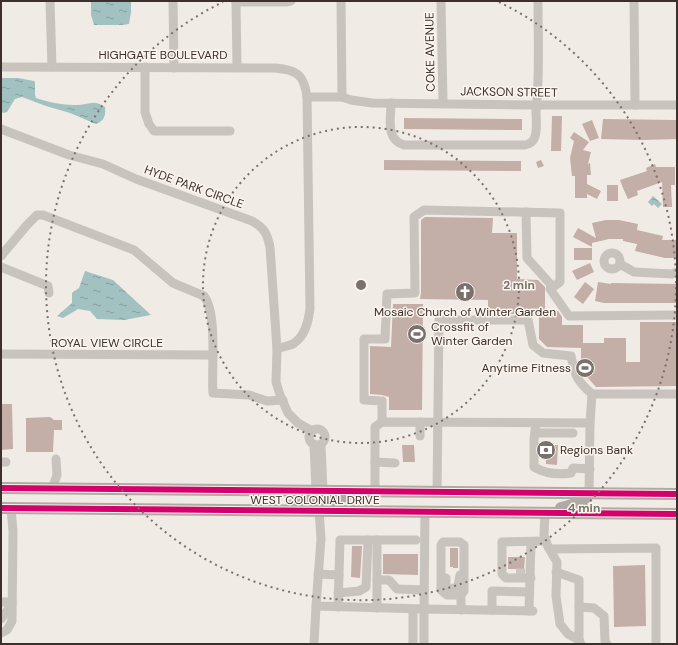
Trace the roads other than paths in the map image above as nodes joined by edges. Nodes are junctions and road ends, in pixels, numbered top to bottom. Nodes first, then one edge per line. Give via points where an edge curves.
1 (50, 1) edge
2 (173, 1) edge
3 (291, 1) edge
4 (341, 1) edge
5 (441, 1) edge
6 (538, 1) edge
7 (634, 1) edge
8 (236, 2) edge
9 (1, 67) edge
10 (52, 67) junction
11 (145, 67) junction
12 (237, 67) junction
13 (174, 68) junction
14 (307, 97) junction
15 (342, 97) junction
16 (390, 103) junction
17 (443, 103) junction
18 (537, 105) junction
19 (636, 105) junction
20 (677, 105) edge
21 (1, 129) edge
22 (230, 131) dead end
23 (526, 212) junction
24 (270, 224) dead end
25 (267, 235) junction
26 (1, 256) edge
27 (620, 264) dead end
28 (1, 267) edge
29 (677, 272) edge
30 (553, 287) junction
31 (49, 293) dead end
32 (677, 315) edge
33 (277, 349) junction
34 (1, 354) edge
35 (213, 355) junction
36 (592, 394) junction
37 (677, 394) edge
38 (283, 400) junction
39 (382, 422) junction
40 (420, 422) junction
41 (437, 422) junction
42 (536, 423) junction
43 (590, 423) junction
44 (312, 431) junction
45 (535, 433) junction
46 (574, 433) dead end
47 (420, 436) dead end
48 (318, 444) junction
49 (56, 459) dead end
50 (375, 462) junction
51 (395, 463) dead end
52 (590, 469) junction
53 (1, 488) edge
54 (52, 489) junction
55 (320, 491) junction
56 (373, 491) junction
57 (437, 492) junction
58 (590, 494) junction
59 (677, 494) edge
60 (1, 495) edge
61 (6, 508) edge
62 (319, 510) junction
63 (267, 511) junction
64 (425, 511) junction
65 (545, 512) junction
66 (677, 514) edge
67 (425, 534) junction
68 (368, 540) junction
69 (378, 540) junction
70 (416, 540) junction
71 (449, 542) junction
72 (461, 542) junction
73 (531, 542) junction
74 (548, 545) junction
75 (425, 548) junction
76 (502, 572) junction
77 (556, 572) junction
78 (318, 574) junction
79 (338, 574) junction
80 (526, 574) junction
81 (377, 580) junction
82 (424, 590) junction
83 (529, 592) junction
84 (338, 593) junction
85 (461, 595) junction
86 (1, 602) edge
87 (12, 603) junction
88 (316, 606) junction
89 (338, 607) junction
90 (579, 607) junction
91 (377, 608) junction
92 (413, 609) junction
93 (424, 609) junction
94 (461, 610) junction
95 (492, 610) junction
96 (1, 619) edge
97 (1, 633) edge
98 (580, 642) edge
99 (314, 644) edge
100 (413, 644) edge
101 (424, 644) edge
102 (607, 644) edge
103 (656, 644) edge

1 - 10 street
2 - 13 street
3 - 8 street
4 - 15 street
5 - 17 street, COKE AVENUE
6 - 18 street
7 - 19 street
8 - 12 street
9 - 10 street, HIGHGATE BOULEVARD
10 - 11 street, HIGHGATE BOULEVARD
11 - 13 street, HIGHGATE BOULEVARD
11 - 22 street via 145,112 148,124 154,132
12 - 13 street, HIGHGATE BOULEVARD
12 - 14 street, HIGHGATE BOULEVARD via 289,70 300,75
14 - 15 street
14 - 33 street, HIGHGATE BOULEVARD via 310,309 307,326 302,335 292,344
15 - 16 street, JACKSON STREET via 372,103
16 - 17 street, JACKSON STREET
16 - 18 street via 390,132 397,143 404,145 531,144 536,133
17 - 18 street, JACKSON STREET
18 - 19 street, JACKSON STREET
19 - 20 street, JACKSON STREET
21 - 25 street, HYDE PARK CIRCLE via 69,155 103,164 136,179 252,221
23 - 30 street via 527,258
23 - 30 street via 560,213 560,282
23 - 39 street via 424,210 414,217 415,293 387,294 384,339 364,339 364,400 382,401
24 - 25 street
25 - 33 street
26 - 35 street via 27,224 37,216 43,215 134,250 173,283 204,296 212,326
27 - 29 street via 634,272
28 - 31 street via 48,286
30 - 32 street via 550,289 569,316
33 - 38 street
34 - 35 street, ROYAL VIEW CIRCLE
35 - 38 street via 213,393 249,395 267,402
36 - 37 street
36 - 41 street via 582,385 574,372 571,356 542,353 533,345 528,320 439,320
36 - 43 street
38 - 44 street via 288,412 298,423
39 - 40 street
39 - 50 street via 375,427
40 - 41 street
40 - 47 street
41 - 42 street
41 - 57 street
42 - 43 street
42 - 45 street
43 - 52 street
44 - 48 street via 310,438
44 - 48 street via 320,429 324,432 325,440
45 - 46 street
45 - 52 street via 534,467 551,474 571,473 574,468
48 - 55 street
49 - 54 street via 57,475
50 - 51 street
50 - 56 street
52 - 58 street
53 - 54 highway, WEST COLONIAL DRIVE
54 - 55 highway, WEST COLONIAL DRIVE
54 - 60 highway
55 - 56 highway, WEST COLONIAL DRIVE
55 - 63 highway via 311,501
56 - 57 highway, WEST COLONIAL DRIVE
56 - 62 highway via 334,498
57 - 58 highway, WEST COLONIAL DRIVE
58 - 59 highway, WEST COLONIAL DRIVE
58 - 65 highway via 577,504
61 - 63 highway, WEST COLONIAL DRIVE
61 - 87 street via 13,531
62 - 63 highway, WEST COLONIAL DRIVE
62 - 64 highway, WEST COLONIAL DRIVE
62 - 78 street via 321,539
64 - 65 highway, WEST COLONIAL DRIVE
64 - 67 street
65 - 66 highway, WEST COLONIAL DRIVE
65 - 74 street via 544,535
67 - 70 street
67 - 75 street
68 - 69 street
68 - 79 street via 340,540
68 - 84 street via 366,587 359,591
69 - 70 street
69 - 81 street
70 - 75 street
71 - 72 street
71 - 72 street via 446,546 446,586 452,589 458,586 460,581
71 - 85 street via 441,544 441,590 447,595
72 - 85 street via 464,545 464,591
73 - 74 street
73 - 76 street via 502,542
73 - 80 street
74 - 77 street via 556,562
74 - 103 street via 656,548
75 - 82 street
76 - 80 street
76 - 80 street via 506,578
77 - 90 street via 580,580
77 - 98 street via 560,624 568,634
78 - 79 street
78 - 88 street
79 - 84 street
80 - 83 street
81 - 82 street via 389,580 397,589
81 - 91 street
82 - 93 street
83 - 95 street via 492,592
83 - 95 street via 531,611
84 - 89 street
85 - 94 street
86 - 87 street
87 - 96 street
87 - 97 street via 11,624
88 - 89 street
88 - 99 street
89 - 91 street
90 - 98 street
90 - 102 street via 594,608 604,616
91 - 92 street
92 - 93 street
92 - 100 street
93 - 94 street
93 - 101 street
94 - 95 street

